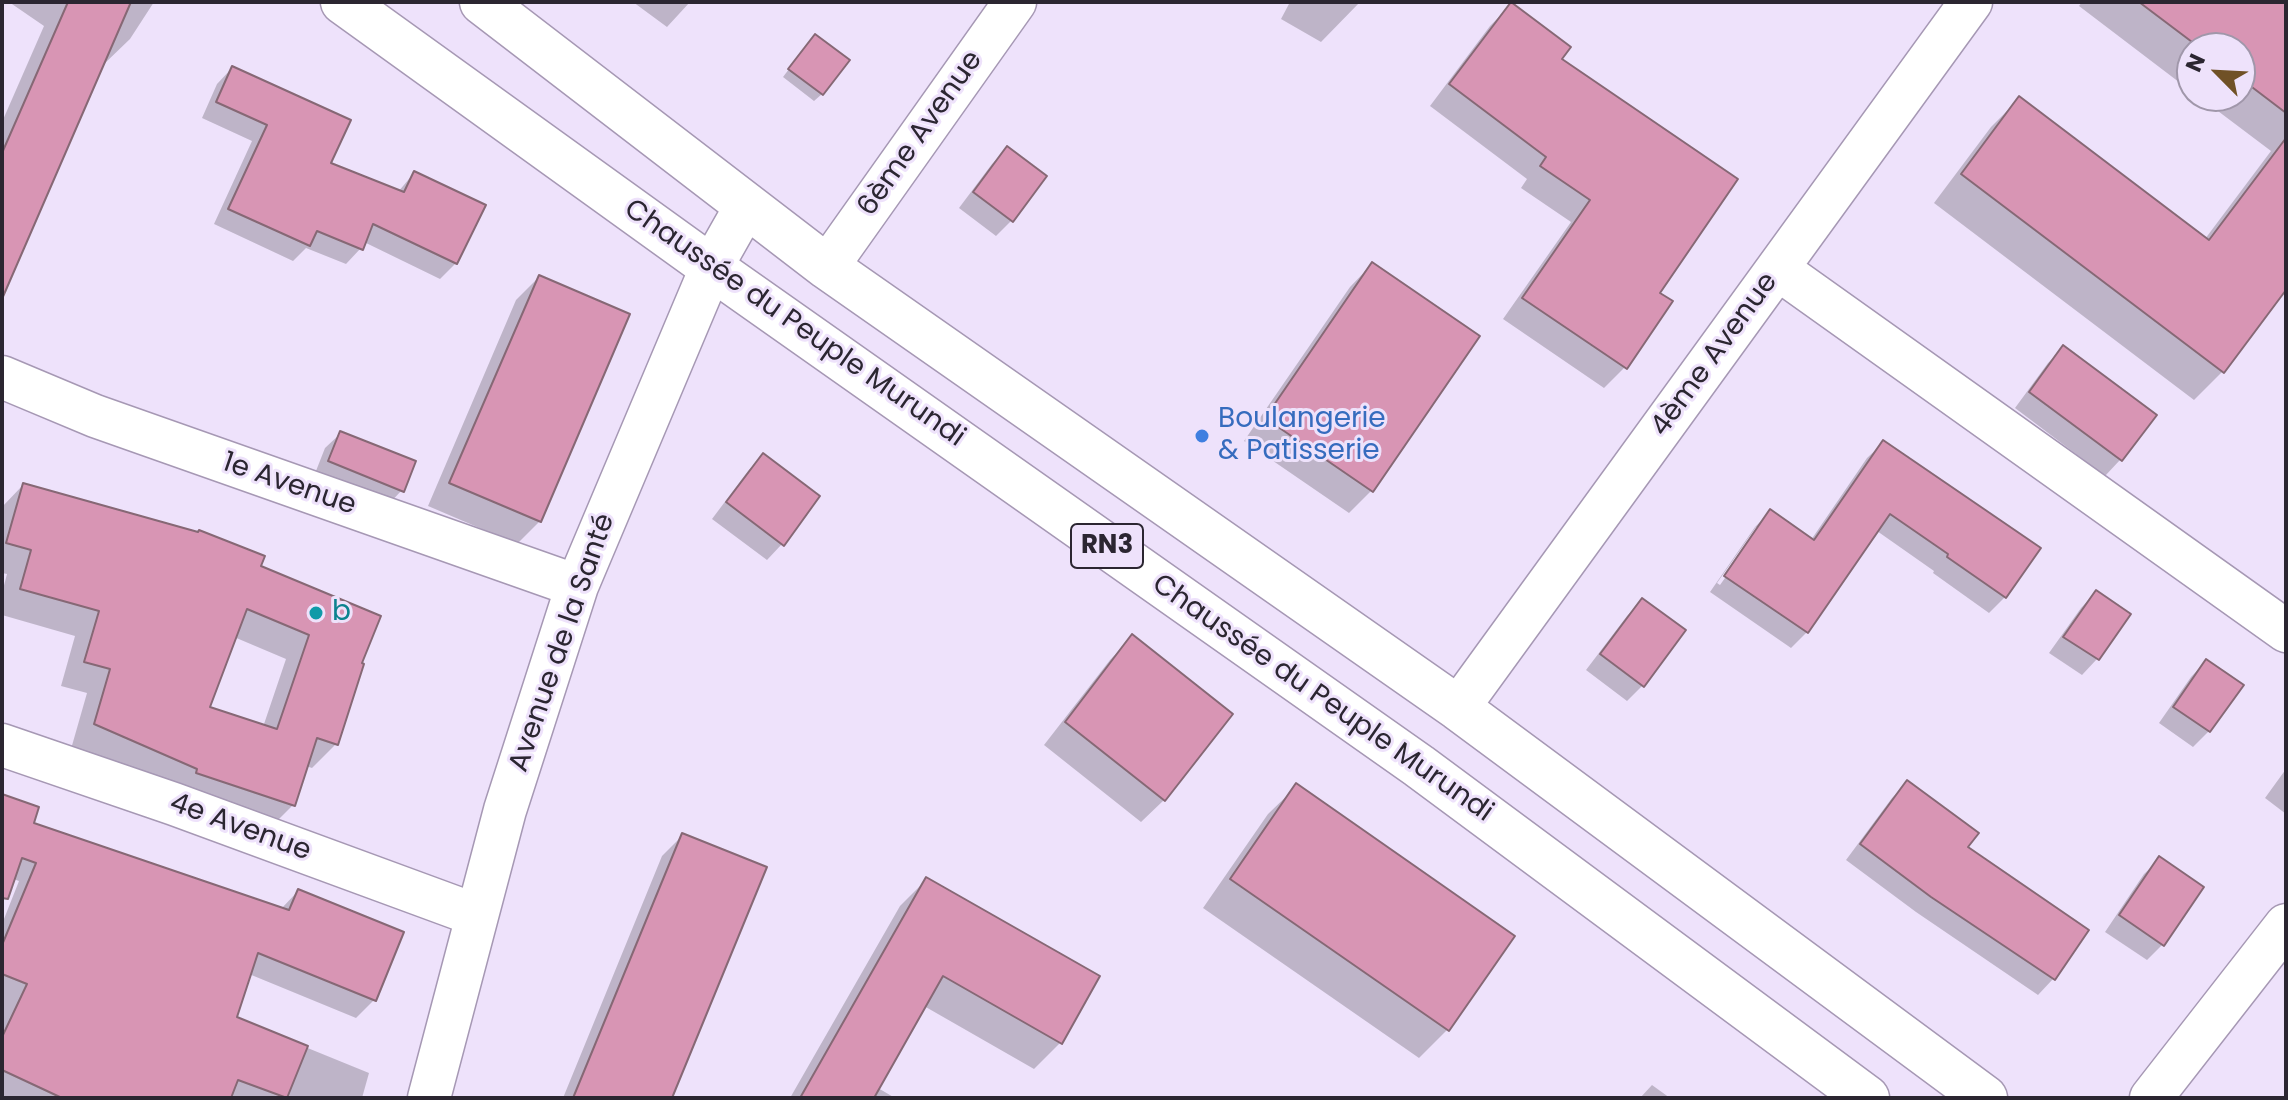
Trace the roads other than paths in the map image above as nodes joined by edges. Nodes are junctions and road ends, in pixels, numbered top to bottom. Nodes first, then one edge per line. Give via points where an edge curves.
1 (343, 2) edge
2 (1015, 2) edge
3 (1971, 2) edge
4 (507, 9) edge
5 (746, 206) junction
6 (712, 266) junction
7 (827, 267) junction
8 (1778, 269) junction
9 (2, 377) edge
10 (577, 586) junction
11 (2286, 631) edge
12 (1458, 708) junction
13 (2, 745) edge
14 (476, 915) junction
15 (2286, 925) edge
16 (429, 1098) edge
17 (1867, 1098) edge
18 (1985, 1098) edge
19 (2151, 1098) edge

1 - 6 highway, Chaussée du Peuple Murundi / RN3
2 - 7 street, 6ème Avenue
3 - 8 street, 4ème Avenue
4 - 5 highway, RN3
5 - 6 street, Avenue de la Santé
5 - 7 highway, RN3
6 - 10 street, Avenue de la Santé
6 - 17 highway, Chaussée du Peuple Murundi / RN3 via 1419,766
7 - 12 highway, RN3
8 - 11 street
8 - 12 street, 4ème Avenue
9 - 10 street, 1e Avenue via 95,416
10 - 14 street, Avenue de la Santé
12 - 18 highway, RN3
13 - 14 street, 4e Avenue
14 - 16 street, Avenue de la Santé
15 - 19 street

